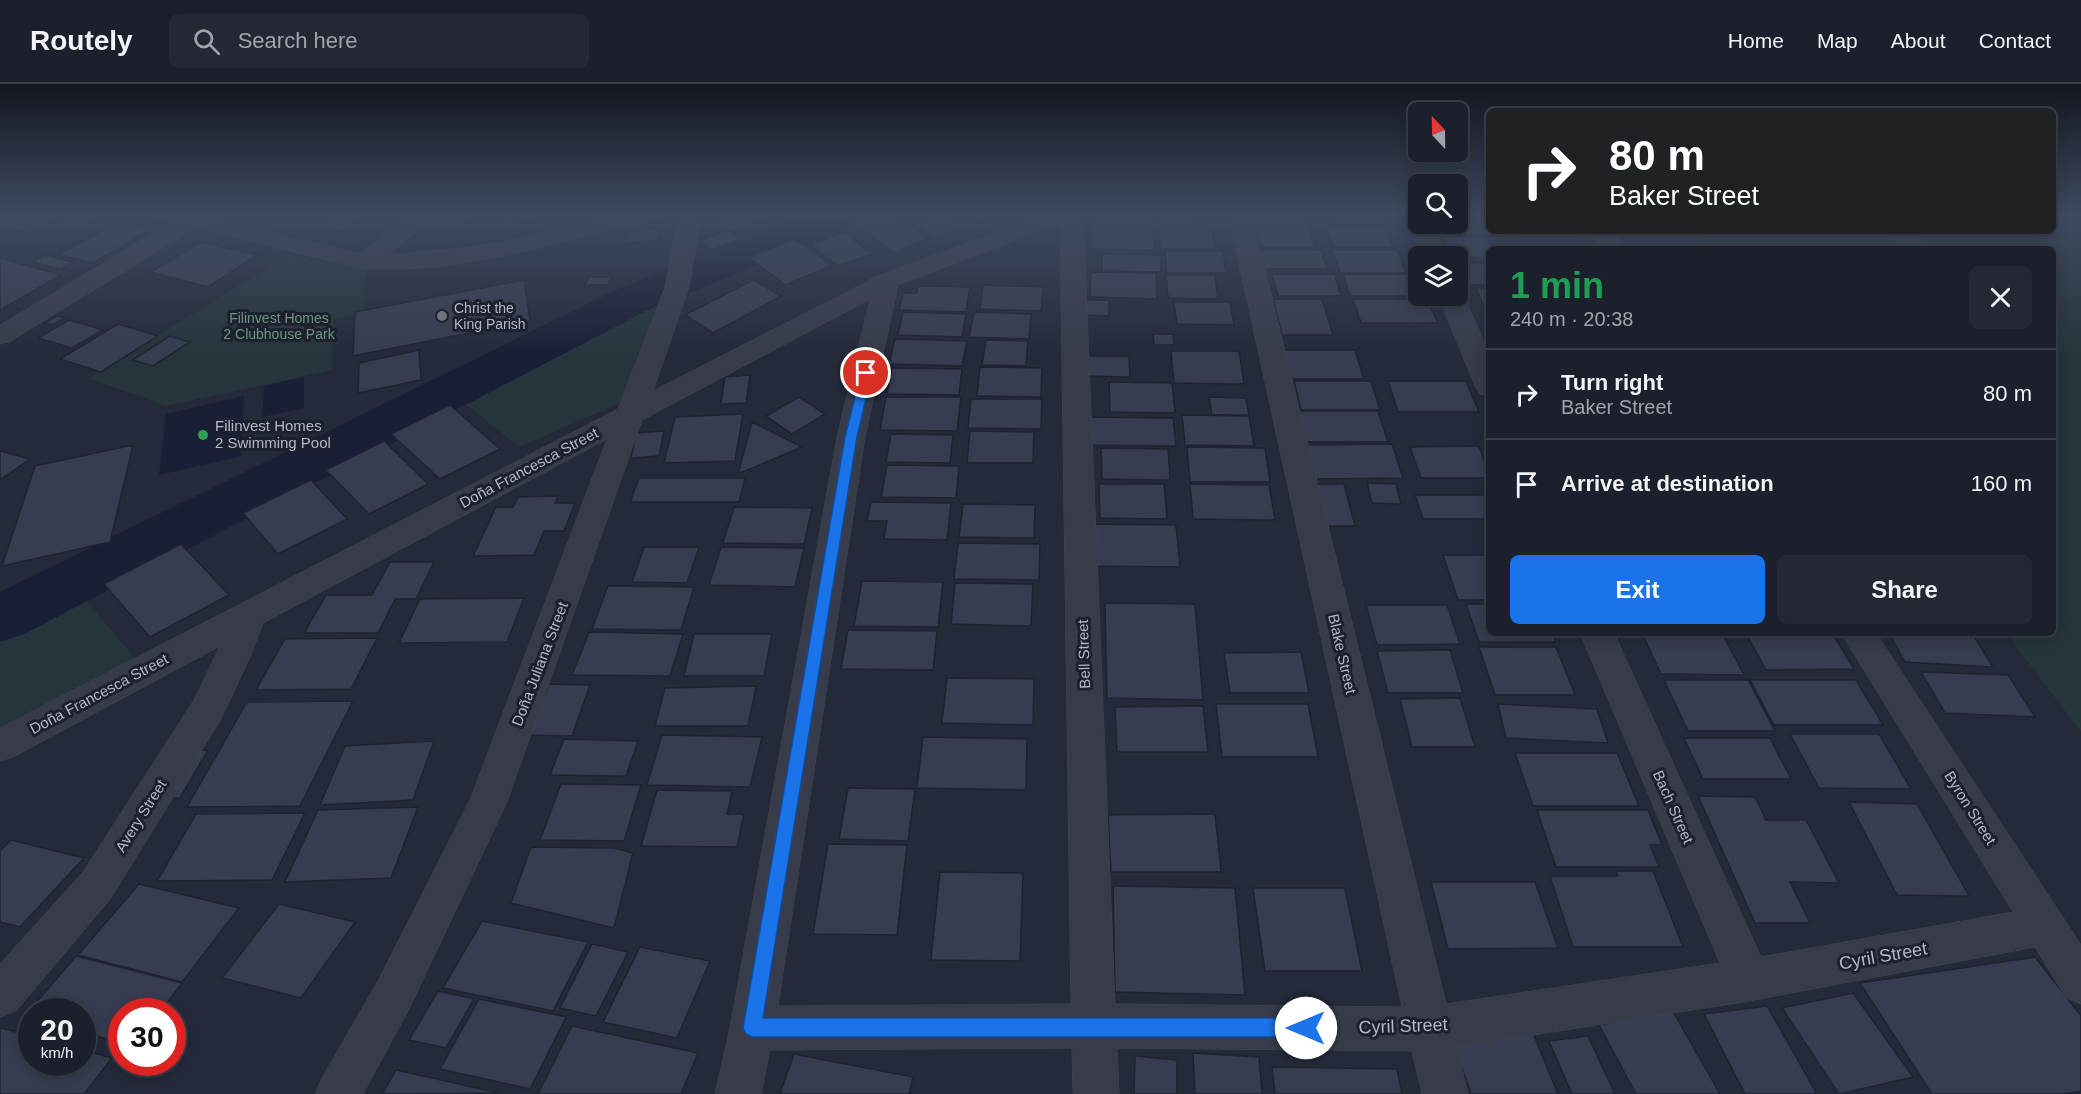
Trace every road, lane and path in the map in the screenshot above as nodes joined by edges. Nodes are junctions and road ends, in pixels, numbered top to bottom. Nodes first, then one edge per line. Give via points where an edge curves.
1 (126, 260) edge
2 (356, 260) edge
3 (365, 260) edge
4 (424, 260) edge
5 (683, 260) edge
6 (943, 260) edge
7 (1071, 260) edge
8 (1250, 260) edge
9 (363, 262) junction
10 (887, 281) junction
11 (1455, 306) edge
12 (0, 336) edge
13 (1486, 379) edge
14 (632, 414) junction
15 (249, 615) junction
16 (1598, 636) edge
17 (1860, 636) edge
18 (0, 746) edge
19 (2045, 926) junction
20 (1749, 980) junction
21 (2081, 983) edge
22 (0, 996) edge
23 (1095, 1026) junction
24 (752, 1028) junction
25 (1430, 1029) junction
26 (338, 1094) edge
27 (738, 1094) edge
28 (1096, 1094) edge
29 (1445, 1094) edge

1 - 12 street
2 - 9 street
3 - 9 street
4 - 9 street
5 - 14 street, Doña Juliana Street via 678,288
6 - 10 street, Doña Francesca Street
7 - 23 street, Bell Street
8 - 25 street, Blake Street
10 - 14 street, Doña Francesca Street
10 - 24 street via 851,437
11 - 13 street
14 - 15 street, Doña Francesca Street
14 - 26 street, Doña Juliana Street via 488,802 394,994
15 - 18 street, Doña Francesca Street
15 - 22 street, Avery Street via 234,657 208,709 98,885
16 - 20 street, Bach Street
17 - 19 street, Byron Street
19 - 20 street, Cyril Street
19 - 21 street, Byron Street
20 - 25 street, Cyril Street
23 - 24 street, Cyril Street
23 - 25 street, Cyril Street
23 - 28 street, Bell Street
24 - 27 street
25 - 29 street, Blake Street

